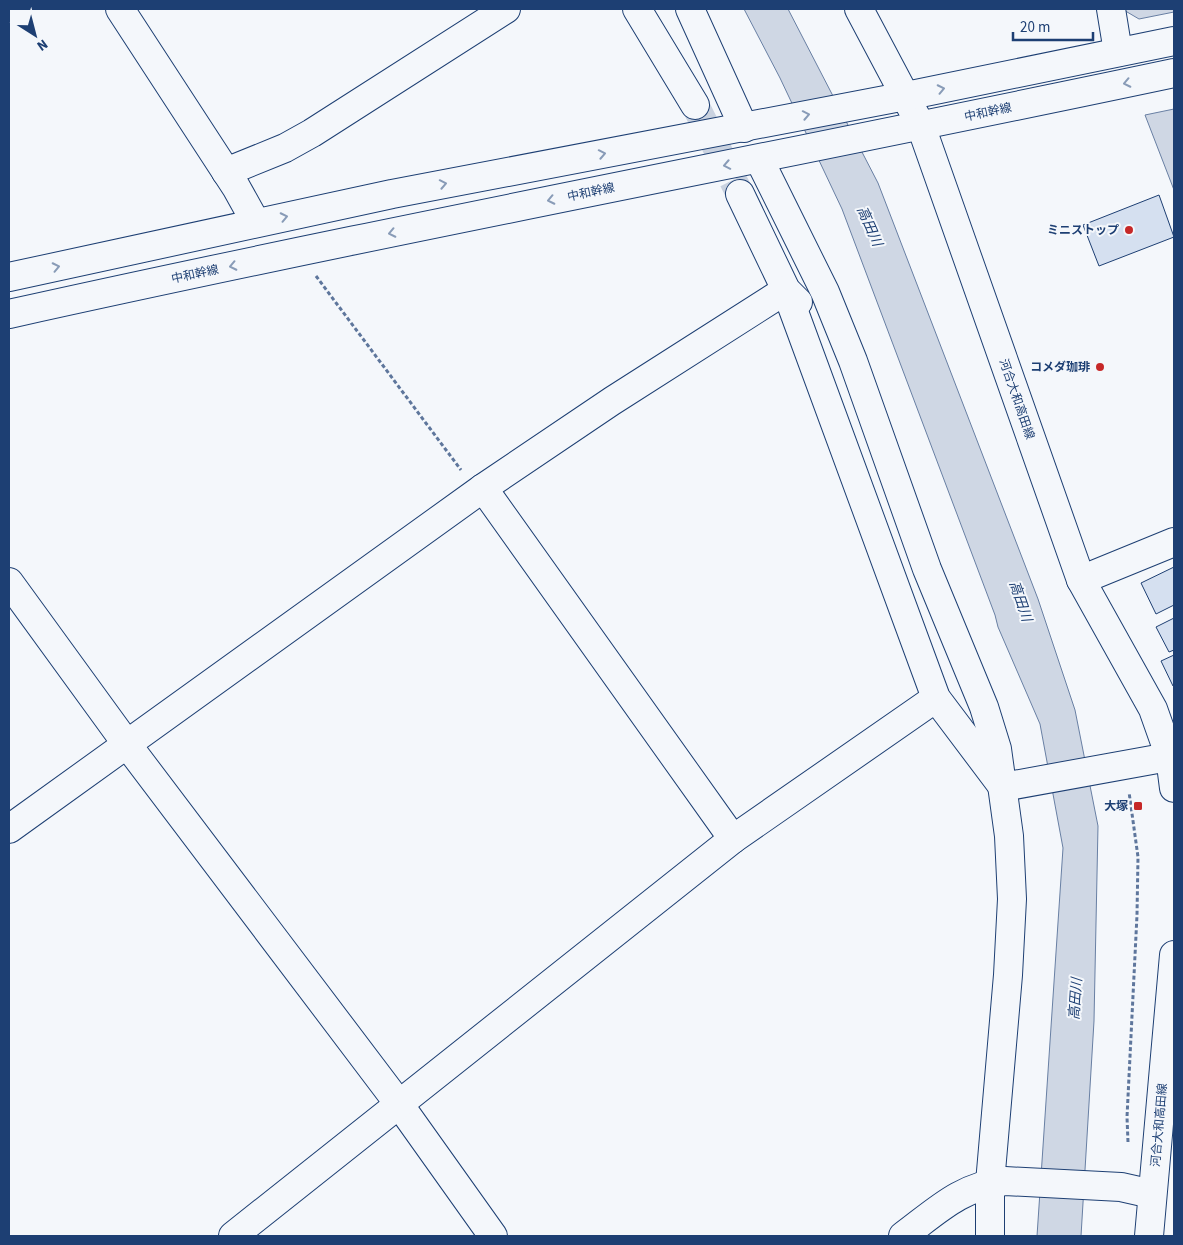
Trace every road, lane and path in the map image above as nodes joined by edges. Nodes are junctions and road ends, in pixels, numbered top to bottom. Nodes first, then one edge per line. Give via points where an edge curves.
1 (120, 9) edge
2 (506, 9) edge
3 (637, 9) edge
4 (859, 9) edge
5 (1111, 9) edge
6 (690, 13) edge
7 (1174, 41) edge
8 (1118, 52) junction
9 (1174, 73) edge
10 (906, 96) junction
11 (695, 106) tunnel mouth
12 (751, 126) junction
13 (921, 126) junction
14 (767, 157) junction
15 (226, 172) junction
16 (740, 194) tunnel mouth
17 (256, 223) junction
18 (299, 252) junction
19 (9, 277) edge
20 (786, 290) junction
21 (9, 314) edge
22 (879, 435) junction
23 (480, 490) junction
24 (1174, 542) edge
25 (1081, 580) junction
26 (9, 582) edge
27 (936, 698) junction
28 (126, 743) junction
29 (1172, 757) edge
30 (1134, 764) junction
31 (1008, 787) junction
32 (1174, 788) edge
33 (9, 829) edge
34 (733, 839) junction
35 (1174, 955) edge
36 (400, 1104) junction
37 (1128, 1144) dead end
38 (997, 1182) junction
39 (1152, 1194) junction
40 (233, 1236) edge
41 (492, 1236) edge
42 (903, 1236) edge
43 (990, 1236) edge
44 (1148, 1236) edge

1 - 15 street
2 - 15 street via 312,133 285,148
3 - 11 street
4 - 10 street, 河合大和高田線
5 - 8 street
6 - 12 street
7 - 8 street
10 -> 8 street
9 -> 13 street, 中和幹線
12 -> 10 street
10 - 13 street, 河合大和高田線
17 -> 12 street
13 - 14 street, 中和幹線
13 - 25 street, 河合大和高田線
14 -> 18 street, 中和幹線
14 - 22 street via 853,361
15 - 17 street
16 - 20 street
19 -> 17 street
18 -> 21 street, 中和幹線
18 - 23 path
20 - 22 street via 813,317 852,410
20 - 23 street
20 - 27 street
22 - 31 street via 927,568 984,707
23 - 28 street
23 - 34 street
24 - 25 street
25 - 29 street, 河合大和高田線 via 1153,708
26 - 28 street
27 - 31 street
27 - 34 street
28 - 33 street
28 - 36 street
29 - 30 street
29 - 32 street, 河合大和高田線
30 - 31 street
30 - 37 path via 1129,788 1138,877
31 - 38 street via 1012,899
34 - 36 street
35 - 39 street, 河合大和高田線
36 - 40 street
36 - 41 street
38 - 39 street via 1121,1187
38 - 42 street via 955,1197
38 - 43 street
39 - 44 street, 河合大和高田線

